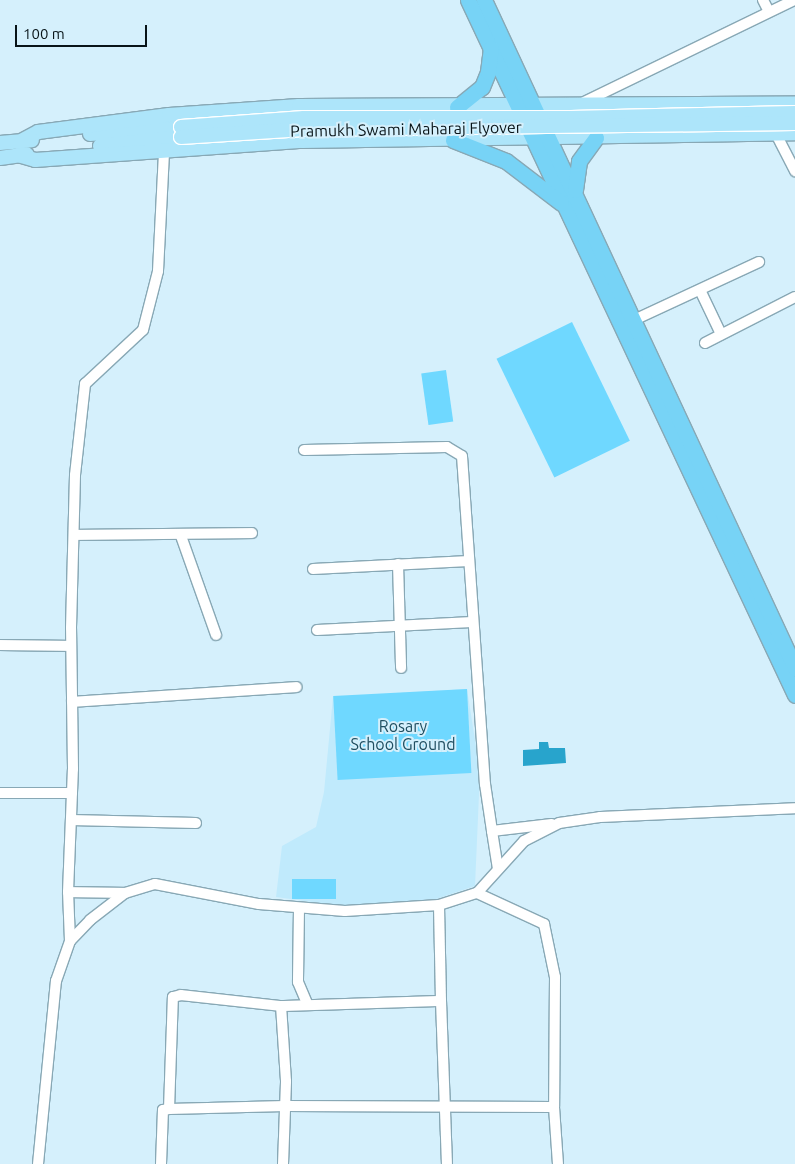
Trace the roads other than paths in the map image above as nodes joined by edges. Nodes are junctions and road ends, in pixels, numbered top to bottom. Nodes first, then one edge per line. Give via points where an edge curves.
1 (468, 0) edge
2 (484, 0) edge
3 (763, 0) edge
4 (794, 0) edge
5 (768, 12) junction
6 (491, 48) junction
7 (795, 103) edge
8 (577, 106) junction
9 (456, 107) junction
10 (519, 107) junction
11 (536, 107) junction
12 (795, 113) edge
13 (795, 123) edge
14 (776, 134) junction
15 (795, 134) edge
16 (596, 138) junction
17 (23, 140) junction
18 (453, 140) junction
19 (534, 140) junction
20 (551, 140) junction
21 (0, 143) edge
22 (164, 151) junction
23 (18, 155) junction
24 (0, 158) edge
25 (795, 171) edge
26 (575, 192) junction
27 (566, 208) junction
28 (759, 262) dead end
29 (700, 290) junction
30 (795, 296) edge
31 (634, 320) junction
32 (721, 334) junction
33 (704, 343) dead end
34 (304, 450) dead end
35 (252, 533) dead end
36 (74, 535) junction
37 (181, 536) junction
38 (469, 561) junction
39 (398, 564) junction
40 (313, 569) dead end
41 (472, 622) junction
42 (400, 626) junction
43 (317, 630) dead end
44 (216, 634) dead end
45 (0, 645) edge
46 (71, 646) junction
47 (401, 668) dead end
48 (795, 668) edge
49 (297, 687) dead end
50 (795, 696) edge
51 (72, 702) junction
52 (0, 793) edge
53 (72, 793) junction
54 (795, 808) edge
55 (71, 820) junction
56 (196, 823) dead end
57 (559, 823) junction
58 (492, 831) junction
59 (498, 869) junction
60 (68, 892) junction
61 (125, 893) junction
62 (477, 893) junction
63 (439, 906) junction
64 (299, 908) junction
65 (70, 941) junction
66 (441, 1001) junction
67 (308, 1005) junction
68 (281, 1006) junction
69 (285, 1106) junction
70 (447, 1106) junction
71 (554, 1107) junction
72 (169, 1109) junction
73 (38, 1164) edge
74 (161, 1164) edge
75 (283, 1164) edge
76 (447, 1164) edge
77 (558, 1164) edge

1 - 6 highway
2 - 11 highway
3 - 5 street
4 - 5 street
5 - 8 street
6 - 9 highway via 482,87
6 - 10 highway
7 - 8 main road
8 - 11 main road
9 - 10 main road
9 - 17 main road via 299,106 169,115 38,132
10 - 11 main road
10 - 19 highway
11 - 20 highway
12 - 17 main road, Pramukh Swami Maharaj Flyover, bridge via 561,118 304,118
13 - 23 main road, Pramukh Swami Maharaj Flyover, bridge via 304,129 181,137
14 - 15 main road
14 - 16 main road
14 - 25 street
16 - 20 main road
16 - 26 highway via 579,161
17 - 21 main road
18 - 19 main road
18 - 22 main road via 302,141
18 - 27 highway via 525,172
19 - 20 main road
19 - 27 highway
20 - 26 highway
22 - 23 main road via 35,160
22 - 36 street via 158,271 143,330 85,384 75,474
23 - 24 main road, Pramukh Swami Maharaj Flyover
26 - 31 highway
27 - 50 highway
28 - 29 street
29 - 31 street
29 - 32 street
30 - 32 street
31 - 48 highway
32 - 33 street
34 - 38 street via 447,447 458,451 464,463
35 - 37 street
36 - 37 street
36 - 46 street
37 - 44 street
38 - 39 street
38 - 41 street
39 - 40 street
39 - 42 street
41 - 42 street
41 - 58 street
42 - 43 street
42 - 47 street
45 - 46 street
46 - 51 street
49 - 51 street
51 - 53 street
52 - 53 street
53 - 55 street
54 - 57 street via 600,817
55 - 56 street
55 - 60 street
57 - 58 street
57 - 59 street via 524,842
58 - 59 street
59 - 62 street
60 - 61 street
60 - 65 street
61 - 64 street via 155,884 259,904
61 - 65 street via 90,920
62 - 63 street
62 - 71 street via 544,924 555,978
63 - 64 street via 346,911
63 - 66 street
64 - 67 street via 298,982
65 - 73 street via 56,981
66 - 67 street
66 - 70 street
67 - 68 street
68 - 69 street
68 - 72 street via 173,996
69 - 70 street
69 - 72 street
69 - 75 street
70 - 71 street
70 - 76 street
71 - 77 street
72 - 74 street via 163,1110

